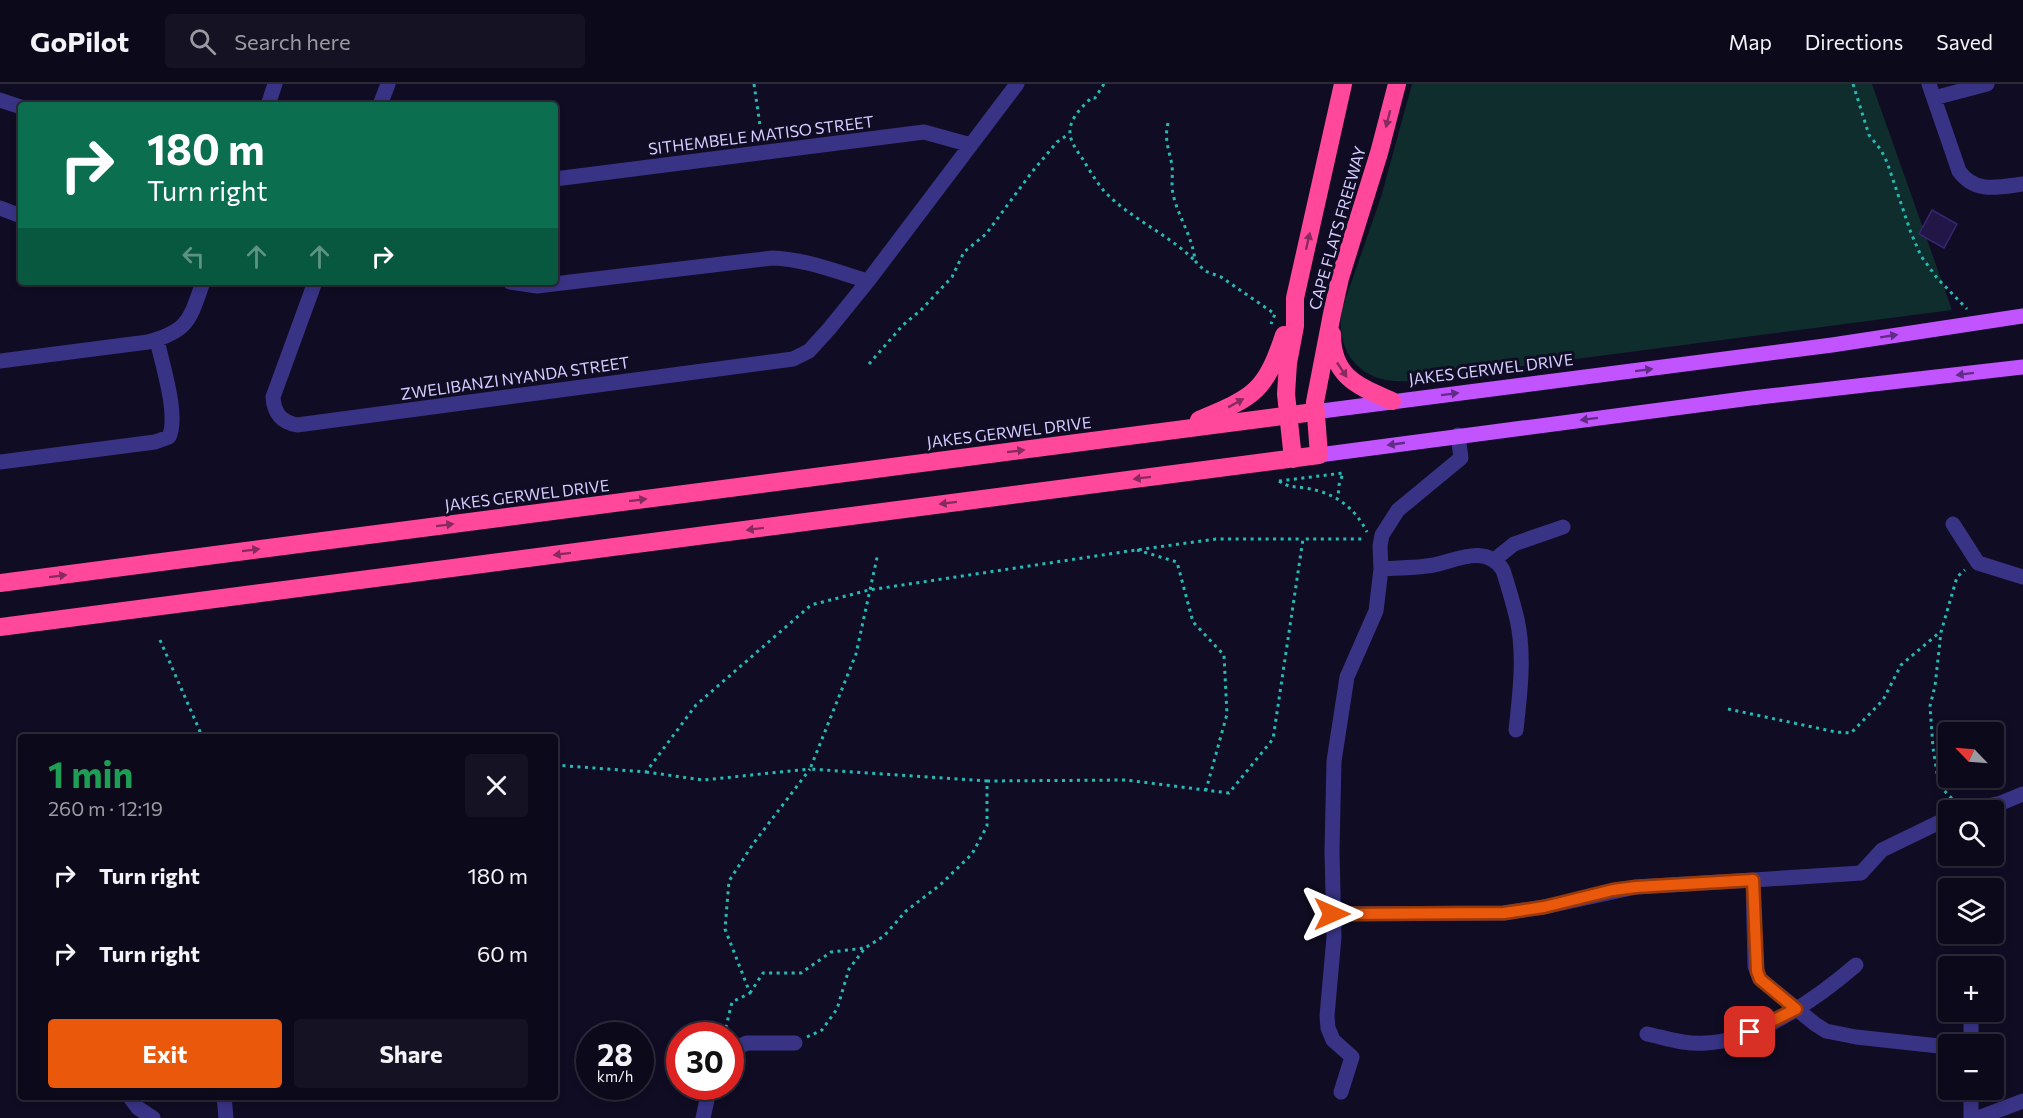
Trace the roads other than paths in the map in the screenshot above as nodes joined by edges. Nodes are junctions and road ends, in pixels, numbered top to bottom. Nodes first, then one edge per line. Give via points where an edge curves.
1 (388, 84) edge
2 (1017, 84) edge
3 (1344, 84) edge
4 (1397, 84) edge
5 (1987, 84) edge
6 (272, 85) edge
7 (1931, 91) edge
8 (0, 100) edge
9 (269, 102) edge
10 (381, 102) edge
11 (18, 106) edge
12 (971, 145) junction
13 (558, 179) edge
14 (2023, 184) edge
15 (0, 208) edge
16 (18, 215) edge
17 (868, 281) junction
18 (558, 283) edge
19 (202, 285) edge
20 (314, 285) edge
21 (530, 285) edge
22 (545, 285) edge
23 (1295, 298) junction
24 (1332, 314) junction
25 (2023, 316) edge
26 (157, 340) junction
27 (0, 362) edge
28 (2023, 367) edge
29 (1392, 401) junction
30 (1314, 412) junction
31 (1288, 416) junction
32 (1184, 429) junction
33 (1458, 435) junction
34 (1319, 455) junction
35 (1293, 459) junction
36 (0, 462) edge
37 (1953, 524) dead end
38 (1563, 527) dead end
39 (1494, 560) junction
40 (1381, 569) junction
41 (2023, 577) edge
42 (0, 583) edge
43 (0, 627) edge
44 (1516, 730) dead end
45 (2023, 794) edge
46 (2004, 802) edge
47 (1938, 823) edge
48 (1753, 880) junction
49 (1332, 914) junction
50 (1856, 964) dead end
51 (1796, 1009) junction
52 (1647, 1034) dead end
53 (795, 1043) road end
54 (744, 1044) edge
55 (1938, 1046) edge
56 (1341, 1092) dead end
57 (132, 1100) edge
58 (224, 1100) edge
59 (707, 1100) edge
60 (1971, 1100) edge
61 (2023, 1101) edge
62 (153, 1118) edge
63 (226, 1118) edge
64 (703, 1118) edge
65 (1971, 1118) edge
66 (1978, 1118) edge

1 - 10 street
2 - 12 street, ZWELIBANZI NYANDA STREET
23 -> 3 highway, CAPE FLATS FREEWAY
4 -> 24 highway, CAPE FLATS FREEWAY
5 - 7 street
6 - 9 street
7 - 14 street via 1963,176 1983,188
8 - 11 street
12 - 13 street, SITHEMBELE MATISO STREET via 924,132
12 - 17 street, ZWELIBANZI NYANDA STREET
15 - 16 street
17 - 18 street via 772,258
17 - 20 street, ZWELIBANZI NYANDA STREET via 822,338 793,359 297,425 286,423 279,416 273,397
19 - 26 street via 187,321 170,336
21 - 22 street
23 - 31 highway, CAPE FLATS FREEWAY via 1287,379
32 -> 23 highway via 1236,404 1268,377
24 -> 29 highway via 1334,353 1344,375
24 - 30 highway, CAPE FLATS FREEWAY
29 -> 25 main road, JAKES GERWEL DRIVE via 1832,345
26 - 27 street
26 - 36 street via 173,413 169,437
28 -> 33 main road
29 - 30 main road, JAKES GERWEL DRIVE
30 - 31 highway, JAKES GERWEL DRIVE
30 - 34 highway, CAPE FLATS FREEWAY
31 - 32 highway, JAKES GERWEL DRIVE
31 - 35 highway, CAPE FLATS FREEWAY
42 -> 32 highway, JAKES GERWEL DRIVE
33 -> 34 main road
33 - 40 street via 1461,458 1398,510 1387,526 1380,546
34 - 35 highway
35 -> 43 highway
37 - 41 street via 1975,560
38 - 39 street via 1514,544
39 - 40 street via 1472,554 1427,566
39 - 44 street via 1503,570 1518,621 1521,687
40 - 49 street via 1376,611 1347,677 1334,761
45 - 46 street
47 - 48 street via 1882,850 1862,873
48 - 49 street via 1613,890 1504,913
48 - 51 street via 1757,971 1760,979
49 - 56 street via 1334,946 1328,1028 1333,1040 1352,1057
50 - 51 street via 1827,990
51 - 52 street via 1760,1028 1709,1043 1691,1044
51 - 55 street via 1826,1031 1839,1035
53 - 54 street
57 - 62 street
58 - 63 street
59 - 64 street
60 - 65 street
61 - 66 street

